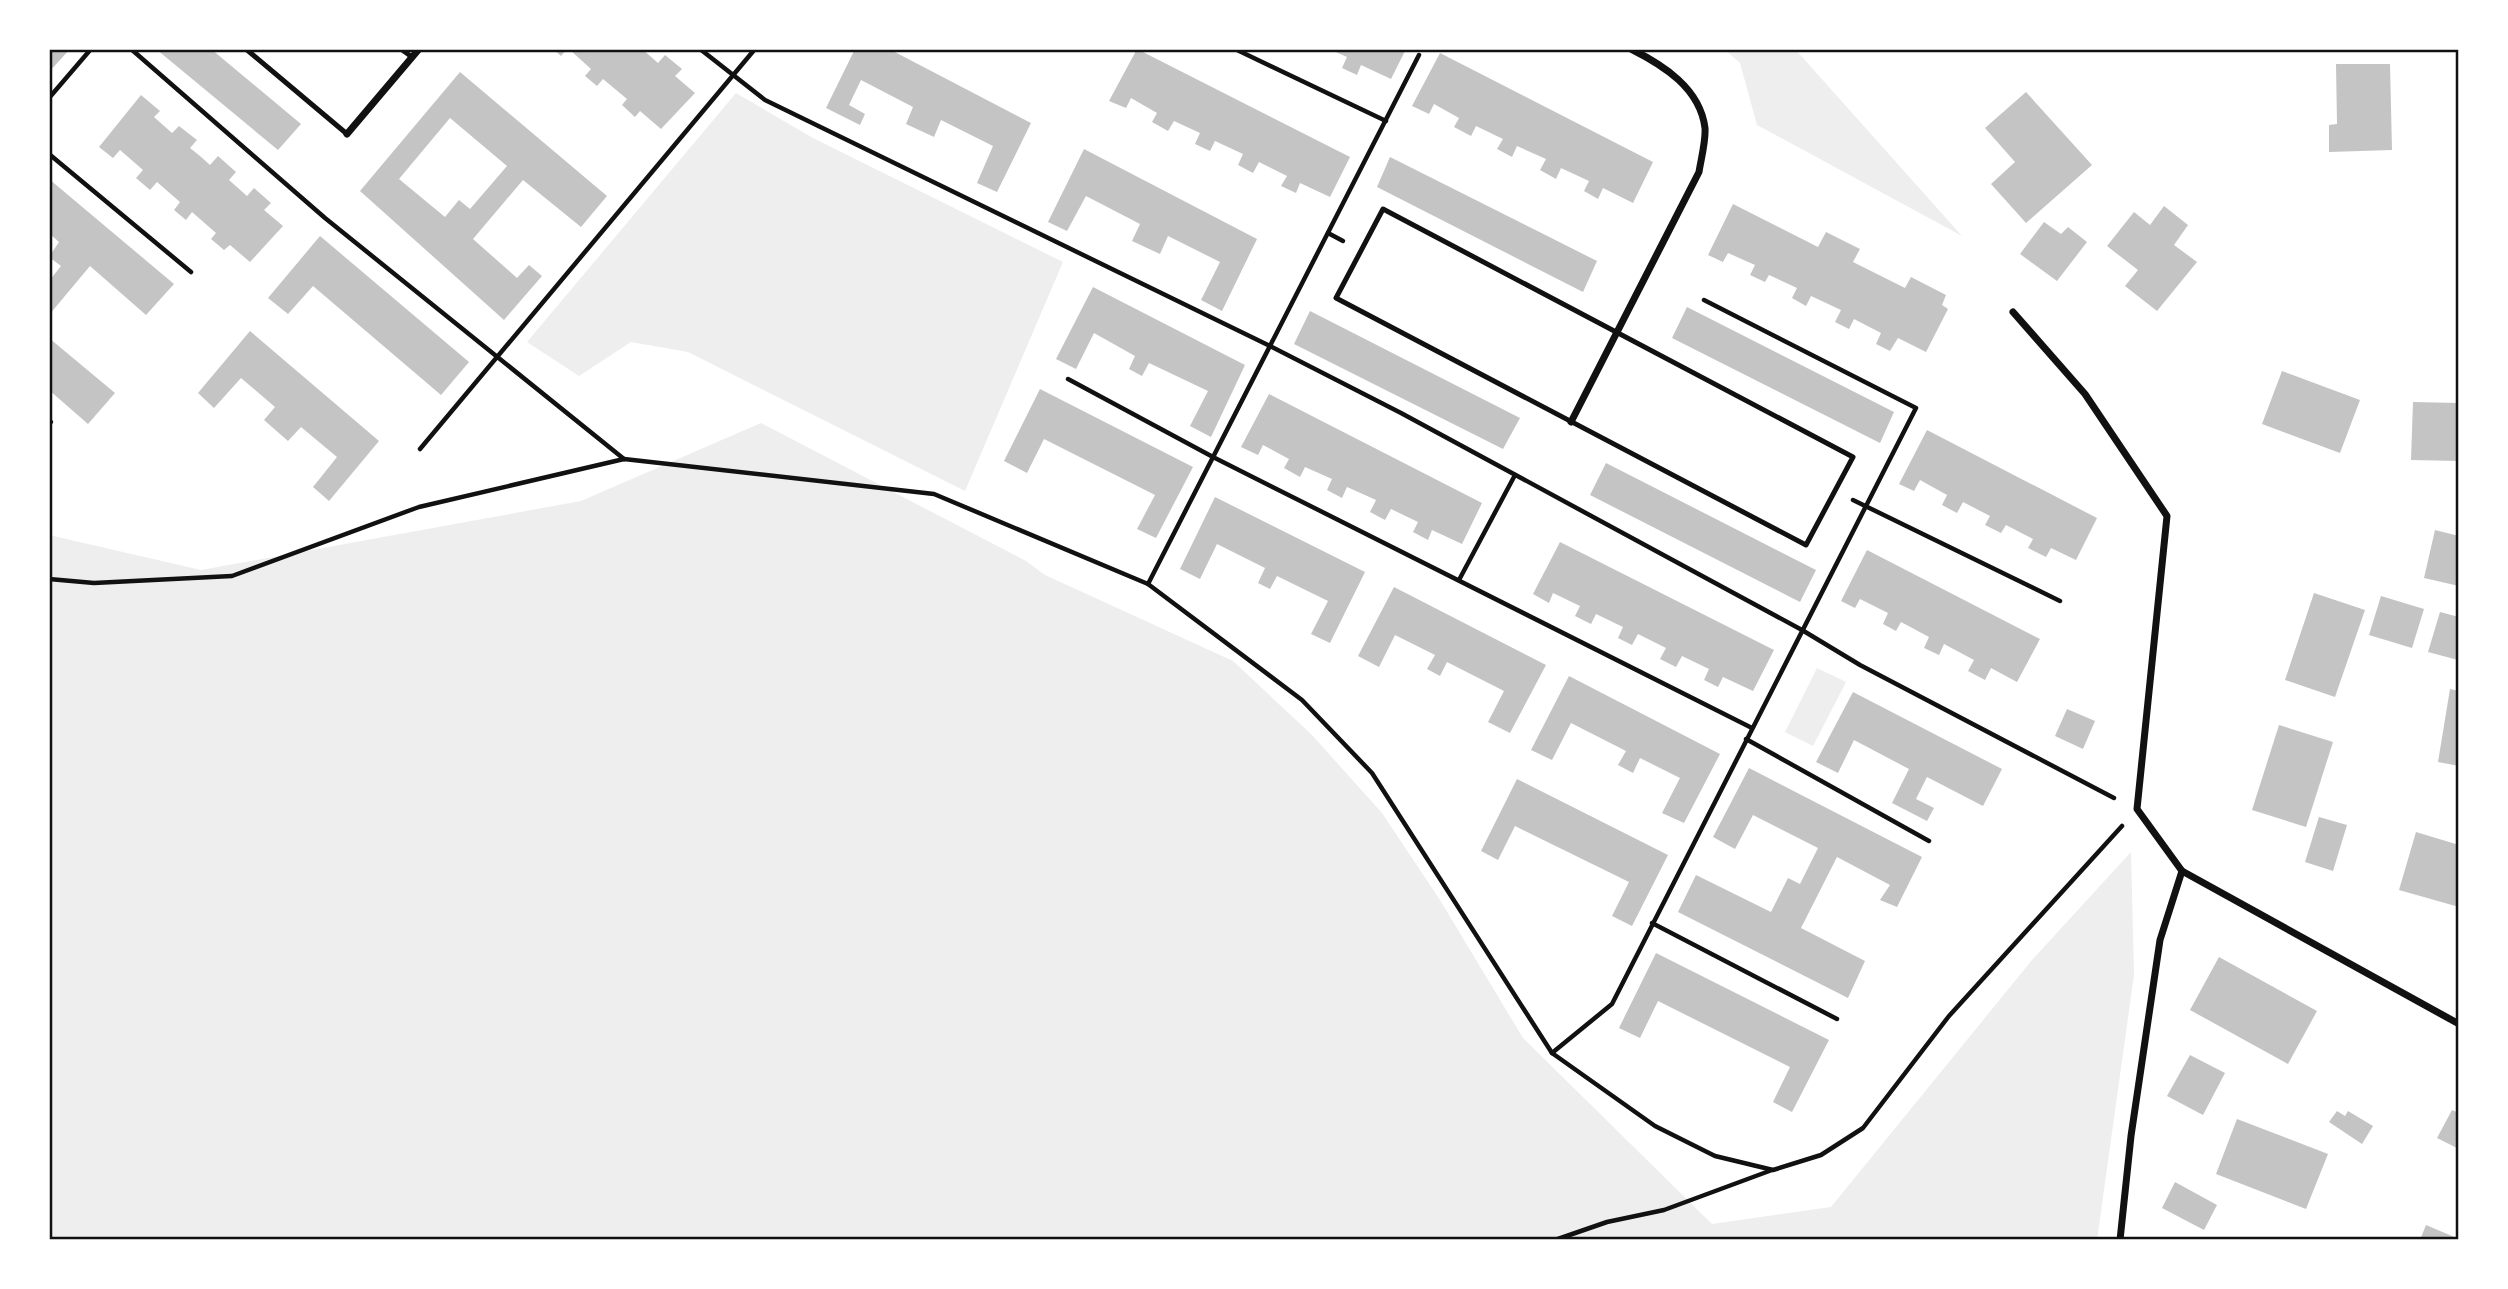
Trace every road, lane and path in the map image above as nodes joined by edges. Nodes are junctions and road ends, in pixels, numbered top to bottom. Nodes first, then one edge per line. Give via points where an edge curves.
1 (91, 49) edge
2 (131, 49) edge
3 (246, 49) edge
4 (401, 49) edge
5 (419, 49) edge
6 (700, 49) edge
7 (755, 49) edge
8 (1235, 49) edge
9 (1631, 49) edge
10 (1419, 55) dead end
11 (412, 57) junction
12 (732, 76) junction
13 (49, 99) edge
14 (1385, 121) junction
15 (346, 134) joint
16 (49, 154) edge
17 (191, 272) dead end
18 (1704, 300) dead end
19 (2013, 312) dead end
20 (1618, 332) junction
21 (1270, 346) junction
22 (498, 357) junction
23 (1068, 379) dead end
24 (1571, 422) junction
25 (420, 449) dead end
26 (1213, 457) junction
27 (624, 459) junction
28 (1515, 475) junction
29 (1868, 506) junction
30 (49, 579) edge
31 (1459, 580) junction
32 (1148, 584) junction
33 (2060, 601) dead end
34 (1802, 630) junction
35 (1752, 728) junction
36 (1746, 739) junction
37 (2137, 809) junction
38 (1929, 841) dead end
39 (2182, 871) junction
40 (1652, 923) junction
41 (1836, 1019) dead end
42 (2459, 1024) edge
43 (1552, 1053) junction
44 (1773, 1170) junction
45 (1555, 1240) edge
46 (2120, 1240) edge

1 - 13 path
2 - 22 path via 325,218
3 - 15 lane
4 - 11 lane
5 - 11 street
6 - 12 path
7 - 12 path
8 - 14 path
9 - 20 street via 1665,66 1690,93 1704,127 1699,172
10 - 14 path
11 - 15 street
12 - 21 path via 765,100
12 - 22 path
14 - 21 path
16 - 17 path
18 - 29 path via 1916,408
19 - 37 street via 2085,394 2167,516
20 - 24 street
20 - 24 lane via 1853,457 1807,545
20 - 24 lane via 1383,209 1366,240 1336,298
21 - 26 path
21 - 28 path
22 - 25 path
22 - 27 path
23 - 26 path
26 - 31 path
26 - 32 path
27 - 30 path via 419,507 232,576 94,583
27 - 32 path via 934,494
28 - 31 path
28 - 34 path
29 - 33 path
29 - 34 path
31 - 35 path
32 - 43 path via 1302,700 1371,773
34 - 35 path
34 - 37 path via 1860,665
35 - 36 path
36 - 38 path
36 - 40 path
37 - 39 street
37 - 44 path via 1950,1016 1863,1128 1821,1155
39 - 42 street
39 - 46 street via 2160,940
40 - 41 path
40 - 43 path via 1612,1004
43 - 44 path via 1655,1126 1715,1156
44 - 45 path via 1664,1210 1607,1222

